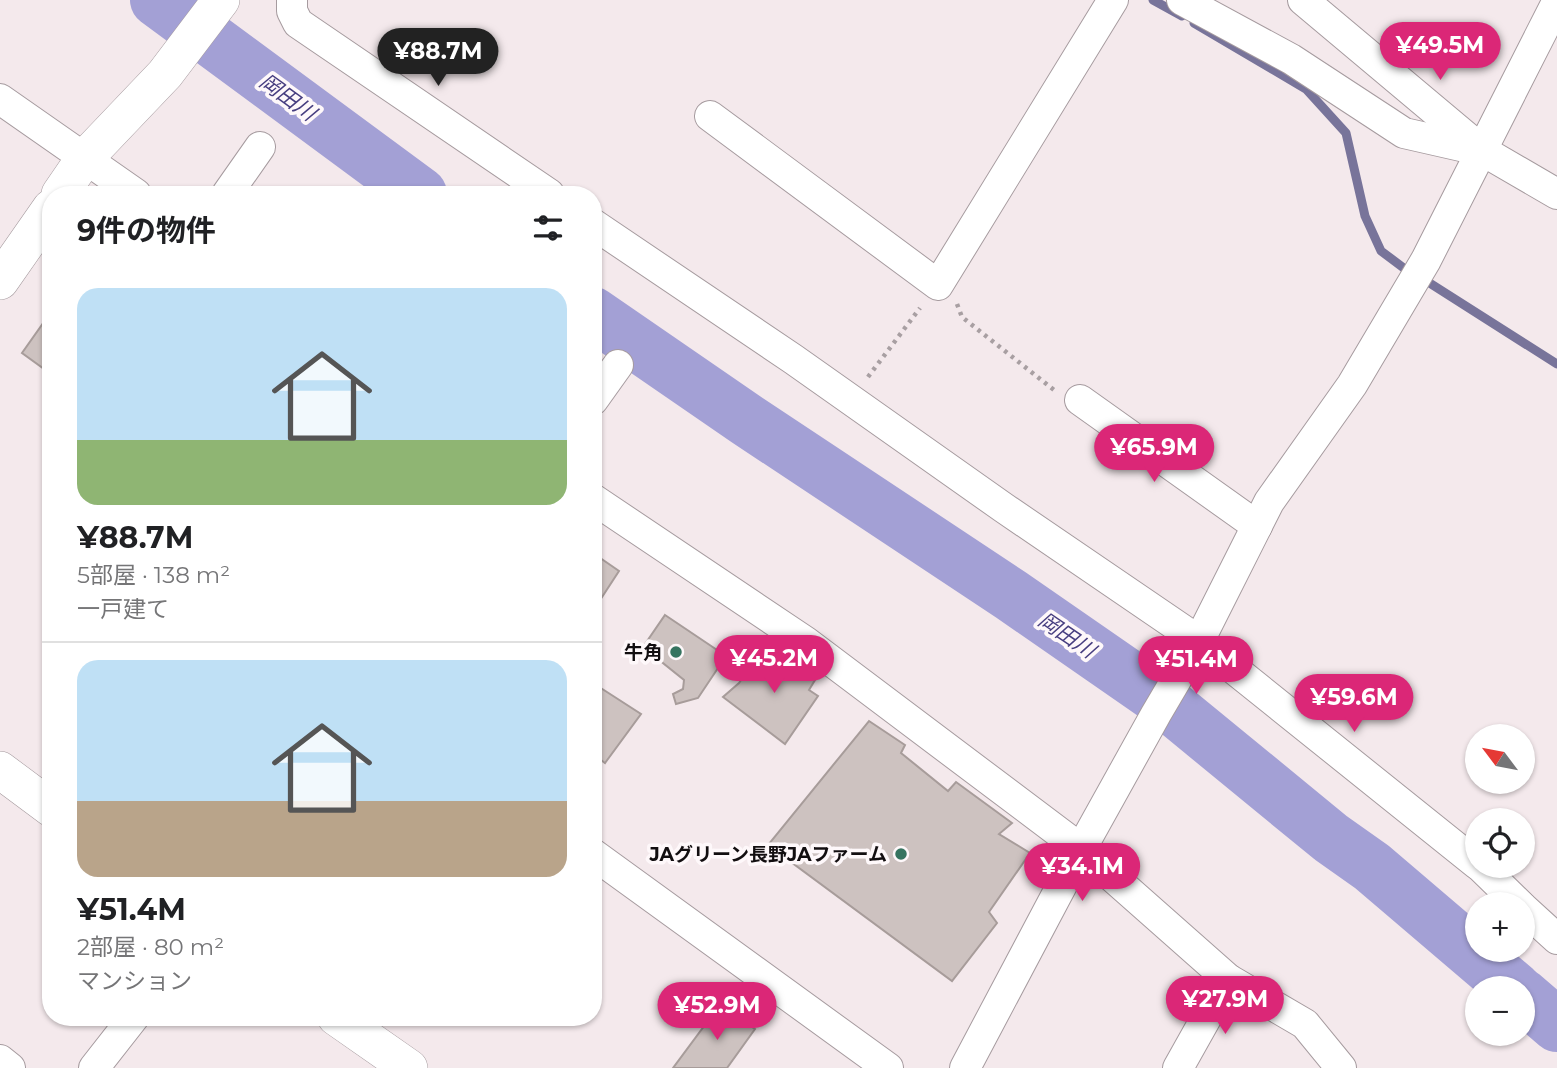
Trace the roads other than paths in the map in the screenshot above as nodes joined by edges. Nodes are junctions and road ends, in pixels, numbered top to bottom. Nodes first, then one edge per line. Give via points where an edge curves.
1 (221, 0) edge
2 (292, 0) edge
3 (1113, 0) edge
4 (1181, 0) edge
5 (1303, 0) edge
6 (1557, 2) edge
7 (1548, 46) edge
8 (0, 99) edge
9 (710, 116) dead end
10 (260, 147) dead end
11 (1483, 151) junction
12 (84, 159) junction
13 (65, 186) edge
14 (124, 186) edge
15 (233, 186) edge
16 (537, 186) edge
17 (1557, 194) edge
18 (42, 221) edge
19 (602, 230) edge
20 (0, 281) edge
21 (618, 365) dead end
22 (602, 387) edge
23 (1080, 400) road end
24 (602, 505) edge
25 (1257, 526) junction
26 (1196, 646) junction
27 (0, 770) edge
28 (42, 801) edge
29 (1082, 849) junction
30 (1465, 855) edge
31 (602, 861) edge
32 (1492, 878) edge
33 (1506, 892) edge
34 (1535, 919) edge
35 (1557, 939) edge
36 (1228, 979) junction
37 (127, 1026) edge
38 (350, 1026) edge
39 (0, 1060) edge
40 (10, 1068) edge
41 (94, 1068) edge
42 (409, 1068) edge
43 (888, 1068) edge
44 (965, 1068) edge
45 (1178, 1068) edge
46 (1340, 1068) edge

1 - 12 street via 165,75
2 - 16 street via 298,23
3 - 9 street via 939,285
4 - 11 street via 1291,59 1404,133
5 - 11 street
6 - 7 street
7 - 11 street
8 - 12 street
10 - 15 street
11 - 17 street
11 - 25 street via 1426,260 1352,385
12 - 13 street
12 - 14 street
18 - 20 street
19 - 26 street
21 - 22 street
23 - 25 street
24 - 29 street via 806,642
25 - 26 street
26 - 29 street
26 - 30 street
27 - 28 street
29 - 36 street
29 - 44 street
31 - 43 street
32 - 33 street
34 - 35 street
36 - 45 street
36 - 46 street via 1305,1024
37 - 41 street
38 - 42 street
39 - 40 street

